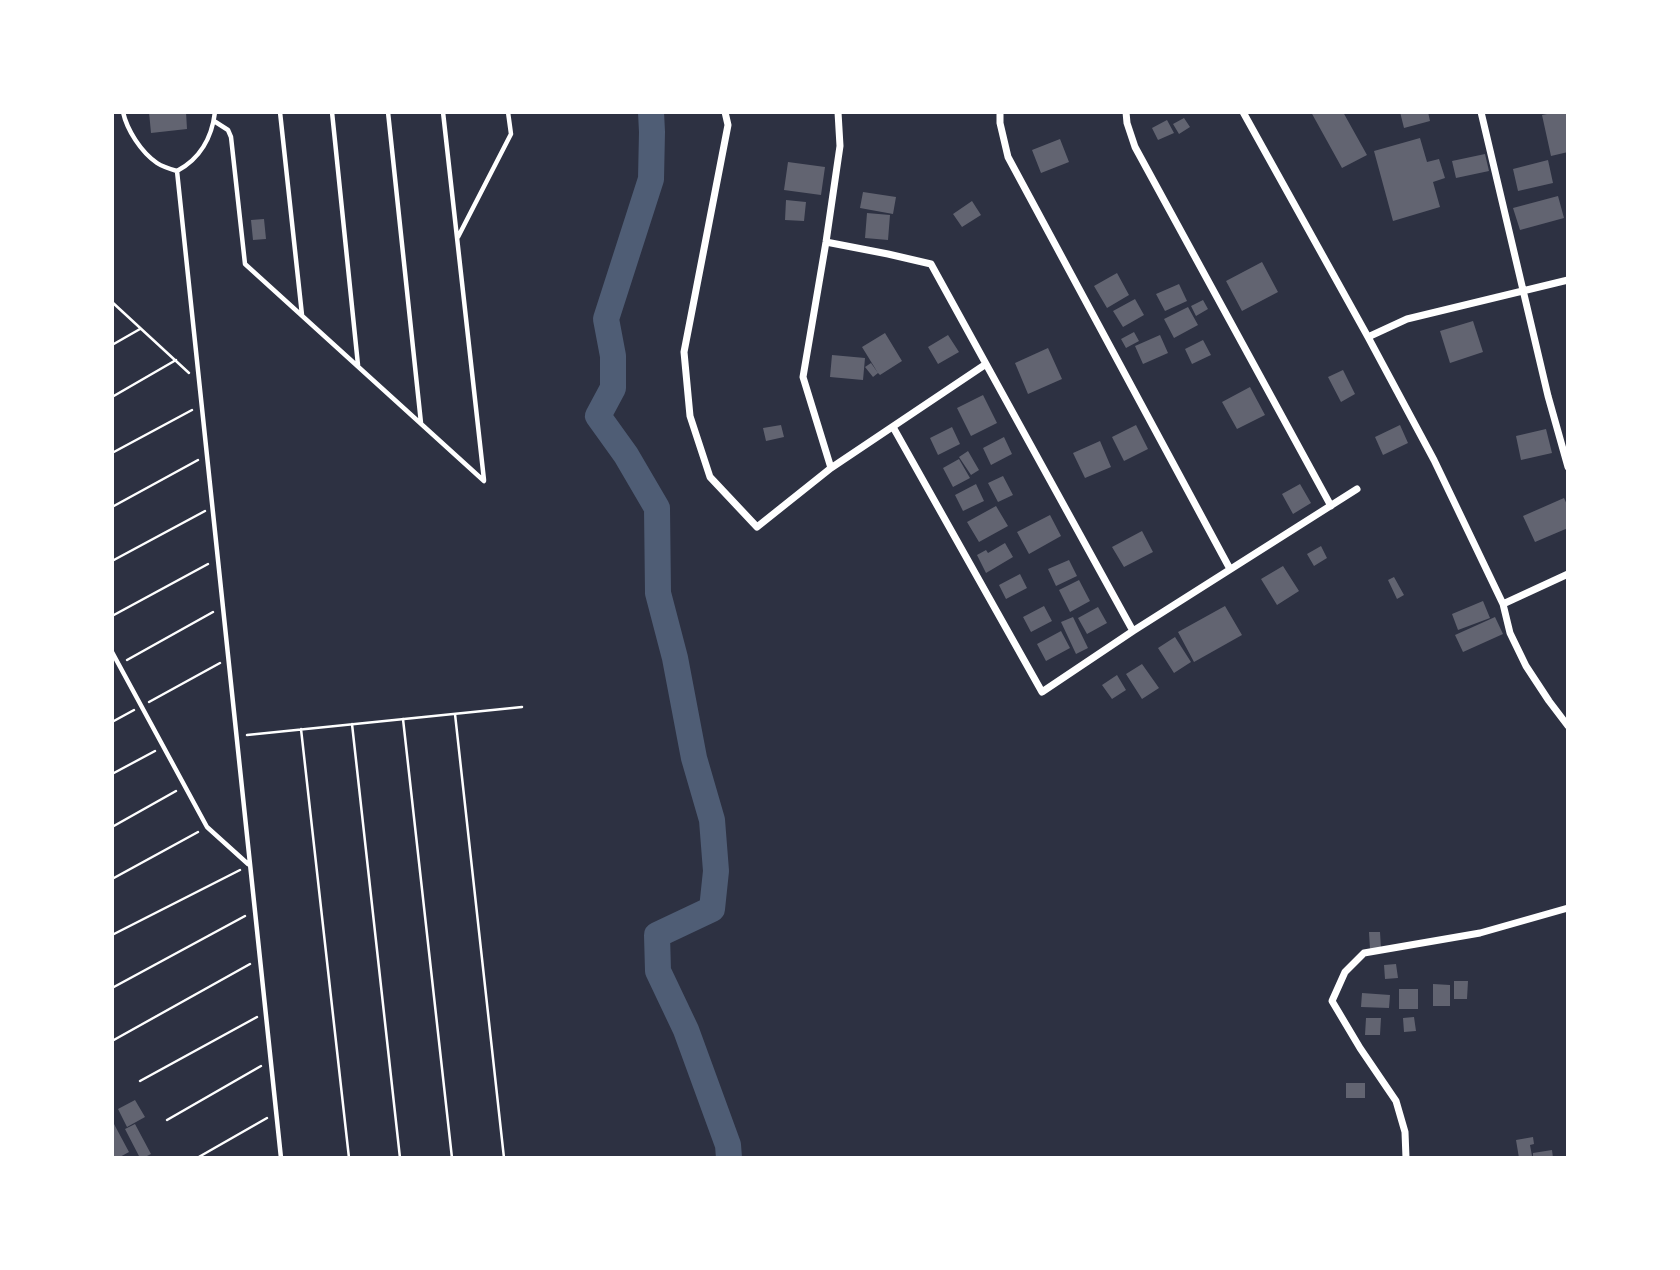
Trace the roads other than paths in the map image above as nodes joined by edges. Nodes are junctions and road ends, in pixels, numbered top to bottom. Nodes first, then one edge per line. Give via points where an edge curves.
1 (123, 112) edge
2 (215, 112) edge
3 (280, 112) edge
4 (332, 112) edge
5 (388, 112) edge
6 (443, 112) edge
7 (508, 112) edge
8 (725, 112) edge
9 (838, 112) edge
10 (1000, 112) edge
11 (1126, 112) edge
12 (1243, 112) edge
13 (1481, 112) edge
14 (214, 121) junction
15 (177, 171) junction
16 (458, 238) junction
17 (826, 242) junction
18 (1568, 280) edge
19 (1524, 290) junction
20 (302, 316) junction
21 (1368, 337) junction
22 (986, 364) junction
23 (358, 366) junction
24 (421, 424) junction
25 (893, 428) junction
26 (1568, 467) edge
27 (831, 468) junction
28 (1357, 489) dead end
29 (1331, 506) junction
30 (1230, 569) junction
31 (1568, 574) edge
32 (1503, 604) junction
33 (1133, 631) junction
34 (112, 652) edge
35 (1568, 726) edge
36 (250, 866) junction
37 (1568, 908) edge
38 (281, 1158) edge
39 (1406, 1158) edge

1 - 15 lane via 137,142 154,162
2 - 14 lane
3 - 20 lane
4 - 23 lane
5 - 24 lane
6 - 16 lane
7 - 16 lane via 510,134
8 - 27 street via 728,125 684,352 690,416 710,477 757,527
9 - 17 street via 841,146
10 - 30 street via 1008,157
11 - 29 street via 1135,147
12 - 21 street
13 - 19 street
14 - 15 lane via 199,154
14 - 20 lane via 231,137 245,264
15 - 36 lane
16 - 24 lane via 484,481
17 - 22 street via 931,264
17 - 27 street via 803,377
18 - 19 street
19 - 21 street via 1407,318
19 - 26 street
20 - 23 lane
21 - 32 street
22 - 25 street
22 - 33 street
23 - 24 lane
25 - 27 street
25 - 33 street via 1042,692
28 - 29 street
29 - 30 street
30 - 33 street
31 - 32 street
32 - 35 street via 1510,633 1526,666
34 - 36 lane via 207,827
36 - 38 lane
37 - 39 street via 1480,933 1364,953 1345,972 1332,1001 1396,1101 1405,1132

